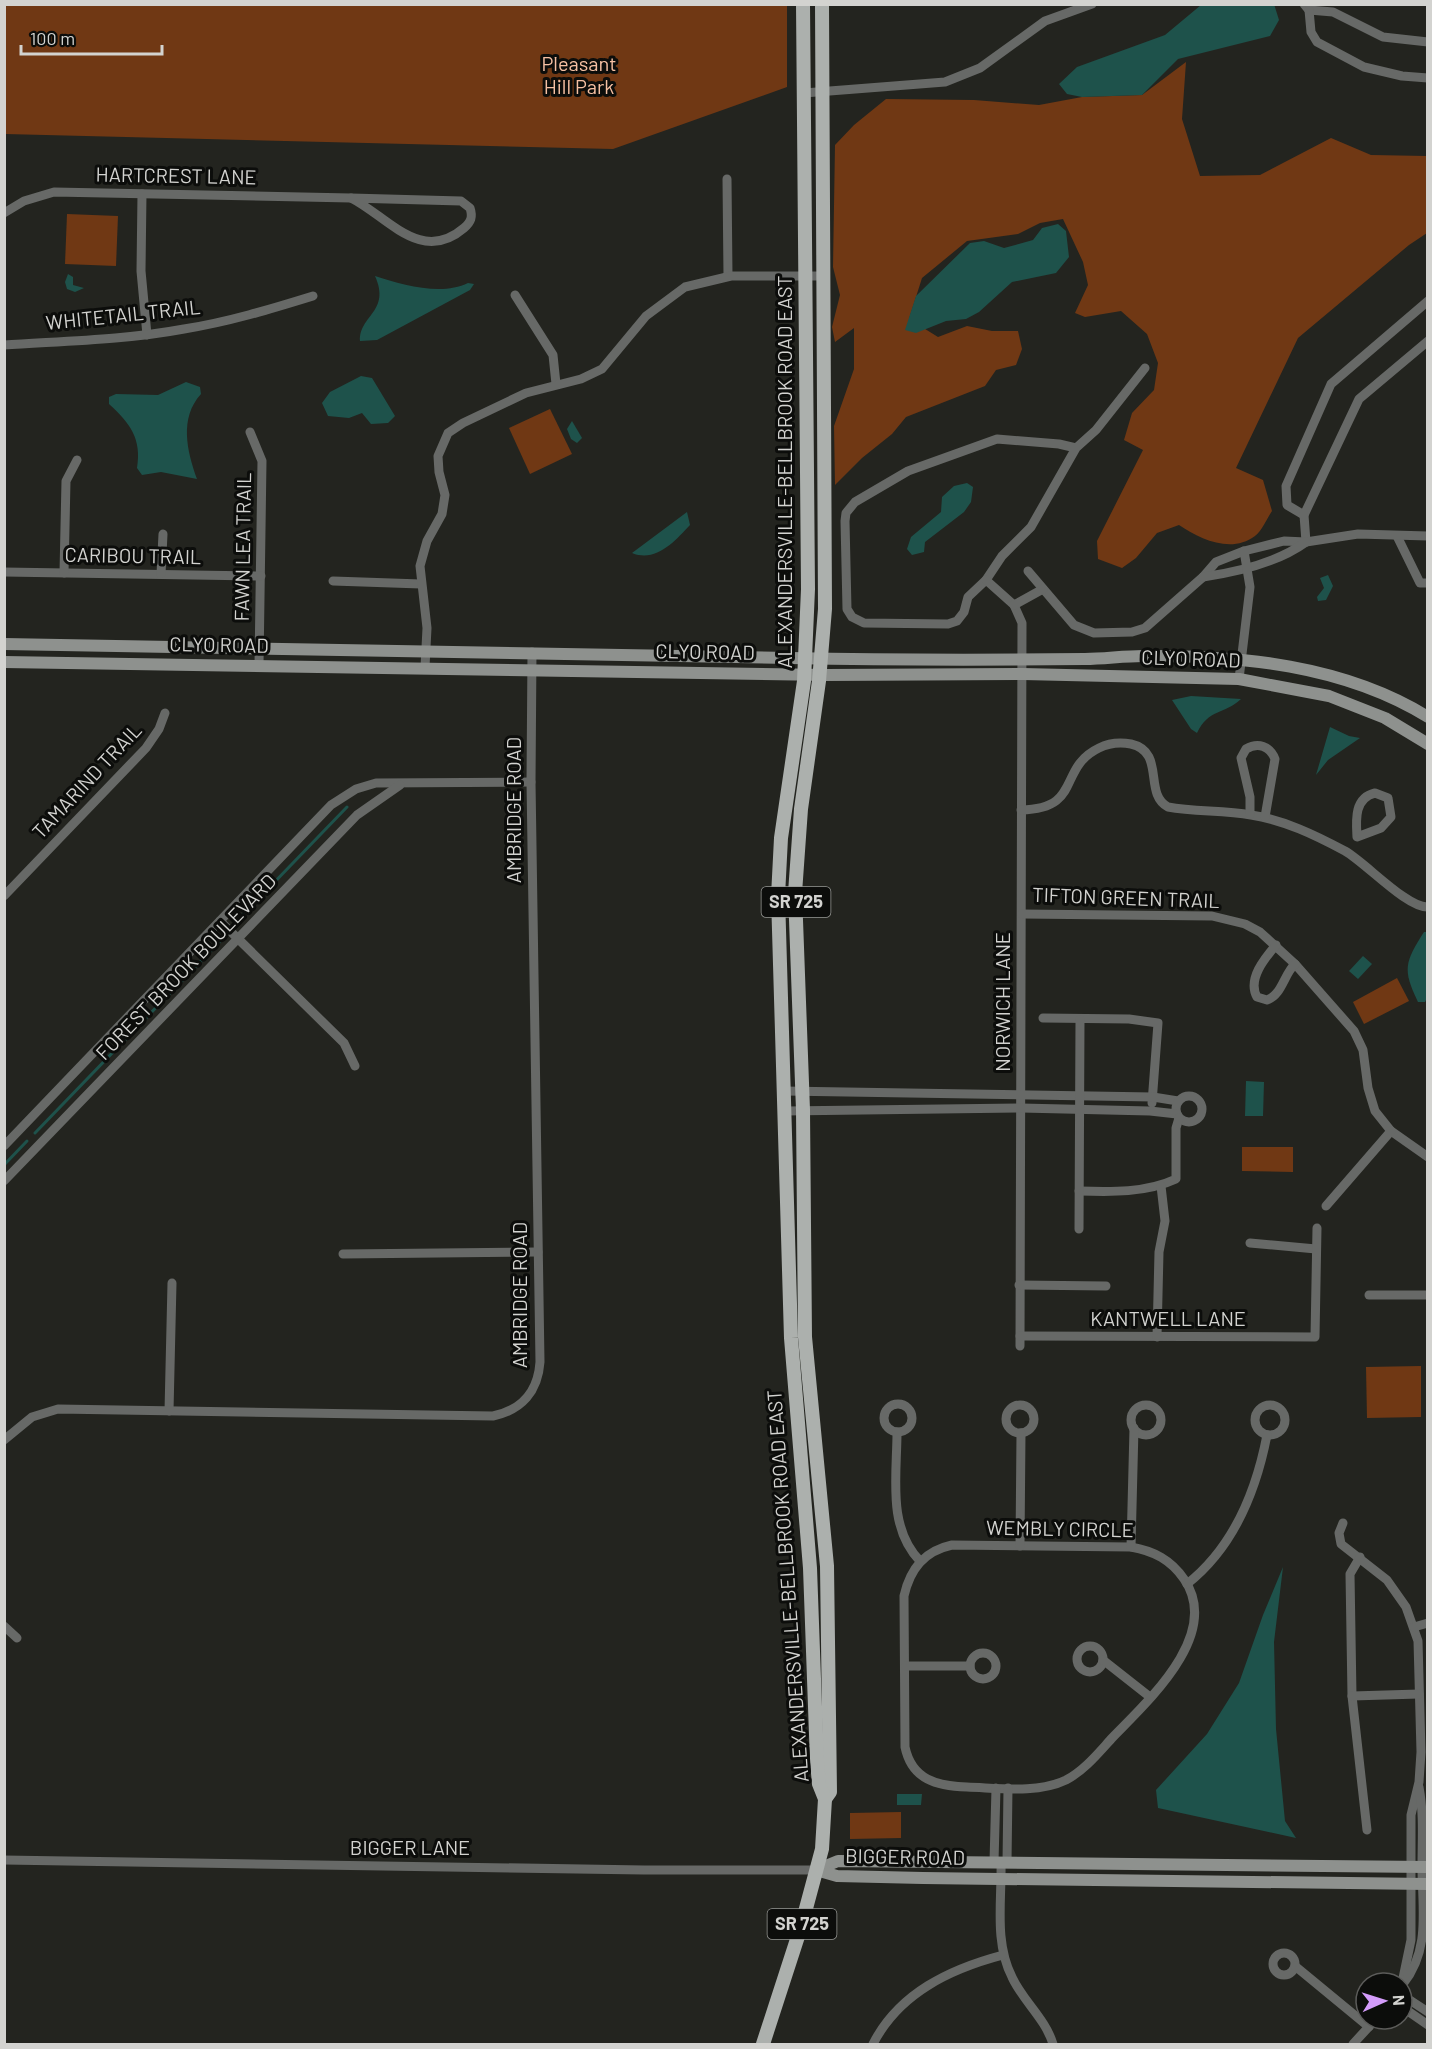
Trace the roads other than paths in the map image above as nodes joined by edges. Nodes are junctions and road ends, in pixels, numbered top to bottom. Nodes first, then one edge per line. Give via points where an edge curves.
1 (803, 4) edge
2 (822, 4) edge
3 (1092, 4) edge
4 (1306, 7) edge
5 (1428, 42) edge
6 (1428, 78) edge
7 (804, 93) junction
8 (824, 93) junction
9 (727, 179) dead end
10 (142, 194) junction
11 (351, 198) junction
12 (4, 213) edge
13 (728, 276) junction
14 (824, 276) junction
15 (804, 277) junction
16 (515, 295) dead end
17 (313, 296) dead end
18 (1428, 301) edge
19 (147, 335) junction
20 (1428, 341) edge
21 (4, 345) edge
22 (1145, 368) dead end
23 (556, 384) junction
24 (250, 432) dead end
25 (807, 448) junction
26 (825, 448) junction
27 (1076, 448) junction
28 (78, 460) dead end
29 (1304, 515) junction
30 (163, 534) dead end
31 (1396, 536) junction
32 (1428, 536) edge
33 (1306, 542) junction
34 (1244, 551) junction
35 (1247, 567) junction
36 (1028, 571) dead end
37 (4, 572) edge
38 (64, 573) junction
39 (161, 574) junction
40 (261, 576) junction
41 (1203, 577) junction
42 (986, 580) junction
43 (333, 581) dead end
44 (421, 584) junction
45 (1428, 584) edge
46 (1043, 589) junction
47 (1014, 605) junction
48 (4, 644) edge
49 (259, 649) junction
50 (426, 652) junction
51 (532, 652) junction
52 (806, 658) junction
53 (821, 658) junction
54 (1023, 658) junction
55 (1243, 659) junction
56 (4, 662) edge
57 (259, 665) junction
58 (425, 667) junction
59 (532, 669) junction
60 (804, 674) junction
61 (820, 674) junction
62 (1023, 674) junction
63 (1239, 679) junction
64 (165, 713) dead end
65 (1428, 717) edge
66 (1428, 744) edge
67 (531, 782) junction
68 (400, 785) junction
69 (1021, 810) junction
70 (1250, 814) junction
71 (1265, 817) junction
72 (1357, 837) junction
73 (1348, 853) junction
74 (4, 896) edge
75 (1428, 907) edge
76 (1022, 914) junction
77 (220, 921) junction
78 (238, 939) junction
79 (1276, 945) junction
80 (1295, 964) junction
81 (1043, 1018) dead end
82 (1080, 1020) junction
83 (356, 1066) dead end
84 (784, 1091) junction
85 (802, 1091) junction
86 (1021, 1095) junction
87 (1079, 1097) junction
88 (1153, 1097) junction
89 (1178, 1101) junction
90 (1021, 1108) junction
91 (803, 1110) junction
92 (785, 1111) junction
93 (1150, 1111) junction
94 (1079, 1112) junction
95 (1178, 1116) junction
96 (1391, 1131) junction
97 (4, 1146) edge
98 (1428, 1157) edge
99 (4, 1181) edge
100 (1161, 1186) junction
101 (1079, 1191) junction
102 (1326, 1206) dead end
103 (1317, 1228) dead end
104 (1079, 1229) dead end
105 (1250, 1243) dead end
106 (1316, 1249) junction
107 (538, 1252) junction
108 (343, 1254) dead end
109 (172, 1283) dead end
110 (1019, 1285) junction
111 (1106, 1286) dead end
112 (1369, 1295) dead end
113 (1428, 1295) edge
114 (1020, 1336) junction
115 (798, 1337) junction
116 (1157, 1337) junction
117 (1020, 1346) dead end
118 (170, 1411) junction
119 (1134, 1428) dead end
120 (897, 1432) dead end
121 (1021, 1433) dead end
122 (1268, 1435) dead end
123 (4, 1440) edge
124 (806, 1518) junction
125 (822, 1518) junction
126 (1343, 1523) dead end
127 (1020, 1546) junction
128 (1131, 1547) junction
129 (1360, 1557) junction
130 (920, 1561) junction
131 (1187, 1584) junction
132 (1428, 1623) edge
133 (4, 1626) edge
134 (1414, 1627) junction
135 (17, 1638) dead end
136 (1103, 1660) dead end
137 (906, 1666) junction
138 (970, 1666) dead end
139 (1419, 1694) junction
140 (1352, 1696) junction
141 (1150, 1697) junction
142 (1424, 1752) edge
143 (996, 1788) junction
144 (1008, 1788) junction
145 (825, 1799) junction
146 (1367, 1830) dead end
147 (4, 1860) edge
148 (1001, 1862) junction
149 (1420, 1867) edge
150 (816, 1870) junction
151 (1001, 1878) junction
152 (1421, 1884) edge
153 (1003, 1955) junction
154 (1294, 1966) dead end
155 (1405, 1971) edge
156 (1414, 2003) edge
157 (1428, 2012) edge
158 (1354, 2015) edge
159 (1414, 2015) edge
160 (1428, 2025) edge
161 (1365, 2031) edge
162 (763, 2044) edge
163 (873, 2044) edge
164 (1053, 2044) edge
165 (1353, 2044) edge

1 - 7 main road, ALEXANDERSVILLE-BELLBROOK ROAD EAST / SR 725
2 - 8 main road, ALEXANDERSVILLE-BELLBROOK ROAD EAST / SR 725
3 - 8 street via 1045,21 962,77 931,85
4 - 5 street via 1333,12 1383,36
4 - 6 street via 1317,42 1364,67
7 - 8 street
7 - 15 main road, ALEXANDERSVILLE-BELLBROOK ROAD EAST / SR 725
8 - 14 main road, ALEXANDERSVILLE-BELLBROOK ROAD EAST / SR 725
9 - 13 street
10 - 11 street, HARTCREST LANE
10 - 12 street, HARTCREST LANE via 54,192 24,201
10 - 19 street via 141,271
11 - 11 street, HARTCREST LANE via 461,201 470,208 472,218 451,237 419,240 403,235
13 - 15 street
13 - 23 street via 699,282 672,295 646,316 602,369
14 - 15 street
14 - 26 main road, ALEXANDERSVILLE-BELLBROOK ROAD EAST / SR 725
15 - 25 main road, ALEXANDERSVILLE-BELLBROOK ROAD EAST / SR 725
16 - 23 street via 553,356
17 - 19 street, WHITETAIL TRAIL via 224,321
18 - 29 street via 1331,384 1287,486 1287,505
19 - 21 street, WHITETAIL TRAIL
20 - 29 street via 1359,399
22 - 27 street via 1096,430
23 - 44 street via 526,393 463,423 443,441 438,466 444,503 422,555
24 - 40 street, FAWN LEA TRAIL via 262,461
25 - 26 main road
25 - 52 main road, ALEXANDERSVILLE-BELLBROOK ROAD EAST / SR 725
26 - 53 main road, ALEXANDERSVILLE-BELLBROOK ROAD EAST / SR 725 via 826,574
27 - 42 street via 1031,527 1002,556
27 - 42 street via 997,439 908,471 855,502 846,513 847,609 858,620 948,624 957,621 968,597
28 - 38 street via 66,481
29 - 33 street
30 - 39 street
31 - 32 street
31 - 33 street via 1358,534
31 - 45 street via 1420,583
33 - 34 street via 1284,541
33 - 35 street via 1287,555
34 - 35 street
34 - 41 street via 1216,562
35 - 41 street
35 - 55 street via 1250,588
36 - 46 street
37 - 38 street, CARIBOU TRAIL
38 - 39 street, CARIBOU TRAIL
39 - 40 street, CARIBOU TRAIL
40 - 49 street, FAWN LEA TRAIL
41 - 46 street via 1145,628 1132,632 1084,630 1074,625
42 - 47 street
43 - 44 street
44 - 50 street
46 - 47 street
47 - 54 street, NORWICH LANE via 1022,623
48 - 49 street, CLYO ROAD
49 - 50 street, CLYO ROAD
49 - 57 street, FAWN LEA TRAIL
50 - 51 street, CLYO ROAD
50 - 58 street
51 - 52 street, CLYO ROAD
51 - 59 street, AMBRIDGE ROAD
52 - 53 street, CLYO ROAD
52 - 60 main road, ALEXANDERSVILLE-BELLBROOK ROAD EAST / SR 725
53 - 54 street, CLYO ROAD
53 - 61 main road, ALEXANDERSVILLE-BELLBROOK ROAD EAST / SR 725
54 - 55 street, CLYO ROAD
54 - 62 street, NORWICH LANE
55 - 63 street
55 - 65 street, CLYO ROAD via 1338,679
56 - 57 street, CLYO ROAD
57 - 58 street, CLYO ROAD
58 - 59 street, CLYO ROAD
59 - 60 street, CLYO ROAD
59 - 67 street, AMBRIDGE ROAD
60 - 61 street, CLYO ROAD
60 - 84 main road, ALEXANDERSVILLE-BELLBROOK ROAD EAST / SR 725 via 778,870
61 - 62 street, CLYO ROAD
61 - 85 main road, ALEXANDERSVILLE-BELLBROOK ROAD EAST / SR 725 via 801,809 795,893
62 - 63 street, CLYO ROAD
62 - 69 street, NORWICH LANE
63 - 66 street, CLYO ROAD via 1329,696 1385,718
64 - 74 street, TAMARIND TRAIL via 146,748
67 - 68 street, FOREST BROOK BOULEVARD
67 - 107 street, AMBRIDGE ROAD
68 - 77 street, FOREST BROOK BOULEVARD via 370,784 345,794
68 - 78 street, FOREST BROOK BOULEVARD via 357,815
69 - 70 street via 1040,810 1054,804 1082,761 1098,749 1117,743 1135,745 1148,754 1155,771 1157,796 1168,807
69 - 76 street, NORWICH LANE
70 - 71 street
70 - 71 street via 1241,758 1246,749 1259,745 1269,750 1275,764
71 - 73 street via 1317,836
72 - 72 street via 1357,811 1364,797 1386,795 1392,811 1387,823
72 - 73 street
73 - 75 street via 1404,898
76 - 79 street, TIFTON GREEN TRAIL via 1212,916 1245,924
76 - 86 street, NORWICH LANE
77 - 78 street
77 - 97 street, FOREST BROOK BOULEVARD
78 - 83 street via 344,1043
78 - 99 street, FOREST BROOK BOULEVARD
79 - 80 street, TIFTON GREEN TRAIL
79 - 80 street via 1255,980 1257,997 1268,1000 1276,996
80 - 96 street, TIFTON GREEN TRAIL via 1359,1040 1371,1100
81 - 82 street
82 - 87 street
82 - 88 street via 1158,1023
84 - 85 street
84 - 92 main road, ALEXANDERSVILLE-BELLBROOK ROAD EAST / SR 725
85 - 86 street
85 - 91 main road, ALEXANDERSVILLE-BELLBROOK ROAD EAST / SR 725
86 - 87 street
86 - 90 street, NORWICH LANE
87 - 88 street
87 - 94 street
88 - 89 street
88 - 93 street
89 - 95 street
89 - 95 street via 1189,1095 1202,1106 1195,1121 1186,1122
90 - 91 street
90 - 94 street
90 - 110 street, NORWICH LANE
91 - 92 street
91 - 115 main road, ALEXANDERSVILLE-BELLBROOK ROAD EAST / SR 725
92 - 115 main road, ALEXANDERSVILLE-BELLBROOK ROAD EAST / SR 725
93 - 94 street
93 - 95 street
94 - 101 street
95 - 100 street via 1177,1176
96 - 98 street, TIFTON GREEN TRAIL
96 - 102 street
100 - 101 street via 1130,1191
100 - 116 street via 1165,1221 1159,1252
101 - 104 street
103 - 106 street
105 - 106 street
106 - 116 street, KANTWELL LANE via 1315,1337
107 - 108 street
107 - 118 street, AMBRIDGE ROAD via 539,1372 533,1390 512,1410 493,1416
109 - 118 street
110 - 111 street
110 - 114 street, NORWICH LANE
112 - 113 street
114 - 116 street, KANTWELL LANE
114 - 117 street, NORWICH LANE
115 - 124 main road, ALEXANDERSVILLE-BELLBROOK ROAD EAST / SR 725 via 800,1471
115 - 125 main road, ALEXANDERSVILLE-BELLBROOK ROAD EAST / SR 725
118 - 123 street, AMBRIDGE ROAD via 58,1409 32,1417
119 - 128 street
120 - 130 street via 898,1523 904,1541
121 - 127 street
122 - 131 street via 1255,1487 1238,1523 1210,1562
124 - 125 main road
124 - 145 main road, ALEXANDERSVILLE-BELLBROOK ROAD EAST / SR 725 via 817,1762
125 - 145 main road, ALEXANDERSVILLE-BELLBROOK ROAD EAST / SR 725 via 829,1619 830,1792
126 - 129 street via 1339,1533 1341,1544
127 - 128 street, WEMBLY CIRCLE
127 - 130 street, WEMBLY CIRCLE via 952,1545 933,1551
128 - 131 street, WEMBLY CIRCLE via 1159,1555
129 - 134 street via 1399,1596
129 - 140 street via 1350,1574
130 - 137 street, WEMBLY CIRCLE via 907,1582 904,1596
131 - 141 street, WEMBLY CIRCLE via 1194,1608 1190,1642
132 - 134 street
133 - 135 street
134 - 139 street via 1420,1663
136 - 141 street
137 - 138 street
137 - 143 street, WEMBLY CIRCLE via 905,1747 912,1766 934,1784
139 - 140 street
139 - 142 street
140 - 146 street
141 - 144 street, WEMBLY CIRCLE via 1075,1775 1053,1785
142 - 149 street via 1419,1782 1424,1815
143 - 144 street, WEMBLY CIRCLE
143 - 148 street
144 - 148 street
145 - 150 main road, SR 725 via 822,1849
147 - 150 street, BIGGER LANE
148 - 149 street, BIGGER ROAD
148 - 150 street, BIGGER ROAD via 838,1861
148 - 151 street
149 - 152 street
150 - 151 street, BIGGER ROAD via 837,1876
150 - 162 main road, SR 725
151 - 152 street, BIGGER ROAD
151 - 153 street
152 - 155 street
153 - 163 street via 932,1981 901,2007
153 - 164 street via 1012,1979 1044,2023
154 - 158 street
156 - 157 street
159 - 160 street
161 - 165 street

